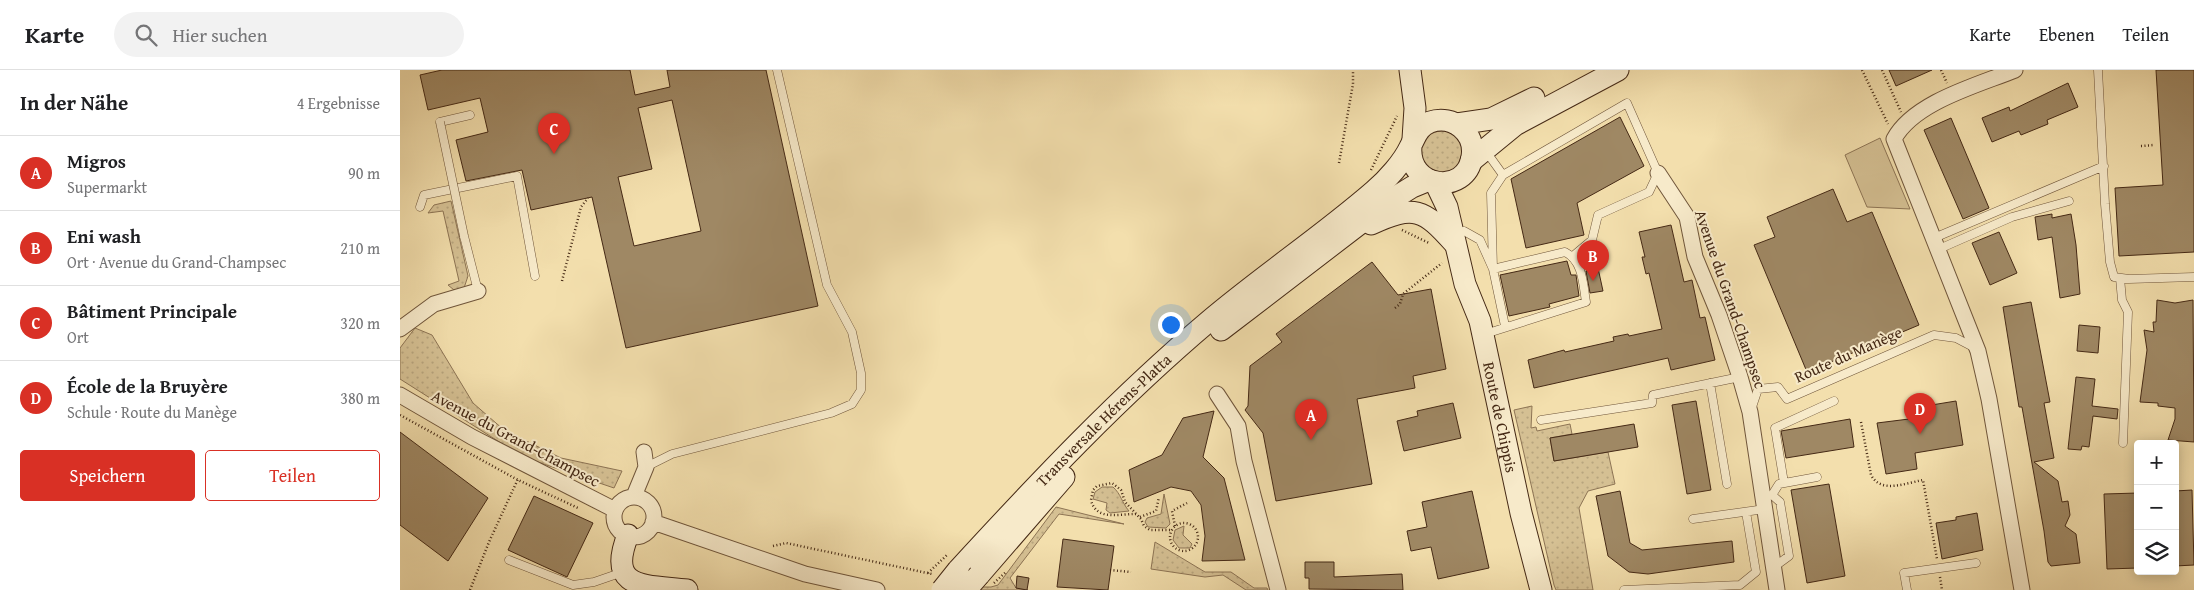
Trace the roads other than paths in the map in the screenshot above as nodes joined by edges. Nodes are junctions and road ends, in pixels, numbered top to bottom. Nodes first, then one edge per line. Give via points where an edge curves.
1 (777, 70) edge
2 (1410, 70) edge
3 (1588, 70) edge
4 (1618, 70) edge
5 (2015, 70) edge
6 (2098, 70) edge
7 (470, 115) dead end
8 (1452, 122) junction
9 (1412, 143) junction
10 (1473, 161) junction
11 (2104, 166) junction
12 (1658, 173) junction
13 (1502, 175) junction
14 (1432, 181) junction
15 (2069, 201) dead end
16 (420, 206) dead end
17 (1350, 233) junction
18 (1936, 243) junction
19 (1456, 245) junction
20 (1573, 256) junction
21 (1492, 269) junction
22 (536, 276) dead end
23 (2194, 277) edge
24 (2120, 278) junction
25 (478, 291) joint
26 (1505, 326) junction
27 (1482, 328) junction
28 (400, 329) edge
29 (1978, 351) junction
30 (1740, 377) junction
31 (1710, 383) junction
32 (1217, 394) dead end
33 (400, 395) edge
34 (1834, 401) dead end
35 (1750, 412) junction
36 (1541, 420) dead end
37 (2123, 444) dead end
38 (645, 459) joint
39 (1817, 477) dead end
40 (1784, 483) junction
41 (1727, 484) dead end
42 (634, 496) junction
43 (1767, 500) junction
44 (615, 510) junction
45 (1746, 512) junction
46 (1521, 513) junction
47 (1693, 519) dead end
48 (653, 522) junction
49 (628, 535) junction
50 (509, 560) dead end
51 (1976, 563) dead end
52 (623, 572) junction
53 (947, 578) edge
54 (978, 583) edge
55 (687, 590) edge
56 (876, 590) edge
57 (1278, 590) edge
58 (1527, 590) edge
59 (1541, 590) edge
60 (1624, 590) edge
61 (1778, 590) edge
62 (1907, 590) edge
63 (2022, 590) edge

1 - 38 lane via 827,285 852,332 861,373 861,390 852,404 831,414
2 - 8 main road via 1431,106
2 - 9 main road via 1415,108
3 - 8 main road via 1511,111 1480,121
4 - 10 main road via 1515,125
5 - 18 street via 1931,105 1901,127 1894,139
6 - 11 lane
7 - 25 lane, bridge via 440,122
8 - 9 main road via 1427,124
8 - 10 main road via 1470,138
9 - 14 main road via 1414,166
9 - 53 main road, Transversale Hérens-Platta via 1376,190 1244,292 1141,380
10 - 13 lane
10 - 14 main road via 1450,182
10 - 19 main road, Route de Chippis via 1460,200
11 - 18 lane
11 - 24 lane via 2110,262 2114,277
12 - 13 lane via 1627,103
12 - 20 lane via 1649,192 1598,215 1592,240
12 - 30 street, Avenue du Grand-Champsec via 1687,216 1695,257
13 - 21 lane via 1491,193
14 - 17 main road, Transversale Hérens-Platta via 1412,187 1388,202
14 - 19 main road, Route de Chippis via 1447,207
15 - 18 lane
16 - 22 lane via 424,195 517,176
17 - 19 main road via 1394,214 1422,214 1437,223
17 - 54 main road, Transversale Hérens-Platta via 1218,332 1125,414 1069,471
18 - 29 street
19 - 21 lane via 1480,240
19 - 27 main road, Route de Chippis via 1465,284
20 - 21 lane via 1565,252
20 - 26 lane via 1578,264 1586,302
21 - 26 lane
23 - 24 lane
24 - 37 lane via 2122,300 2128,312
25 - 28 street via 434,304
26 - 27 lane
27 - 46 main road, Route de Chippis
29 - 35 lane, Route du Manège via 1956,338 1934,335 1787,399 1778,387 1758,389
29 - 63 street
30 - 31 lane
30 - 35 street, Avenue du Grand-Champsec
31 - 36 lane via 1653,395 1652,403
31 - 41 lane
32 - 57 street via 1238,426
33 - 44 street, Avenue du Grand-Champsec via 472,437
34 - 40 lane via 1775,428
35 - 43 street, Avenue du Grand-Champsec
38 - 42 street
39 - 40 lane
40 - 43 lane via 1779,484
42 - 44 street via 622,500
42 - 48 street via 650,504
43 - 45 lane
43 - 61 street, Avenue du Grand-Champsec
44 - 49 street via 615,523
45 - 47 lane
45 - 60 lane via 1756,572 1751,578 1740,585
46 - 58 main road, Route de Chippis
46 - 59 main road, Route de Chippis
48 - 49 street via 646,532
48 - 56 street via 805,574
49 - 52 main road via 621,557
50 - 52 lane via 573,585
51 - 62 lane via 1904,573
52 - 55 main road via 639,585

